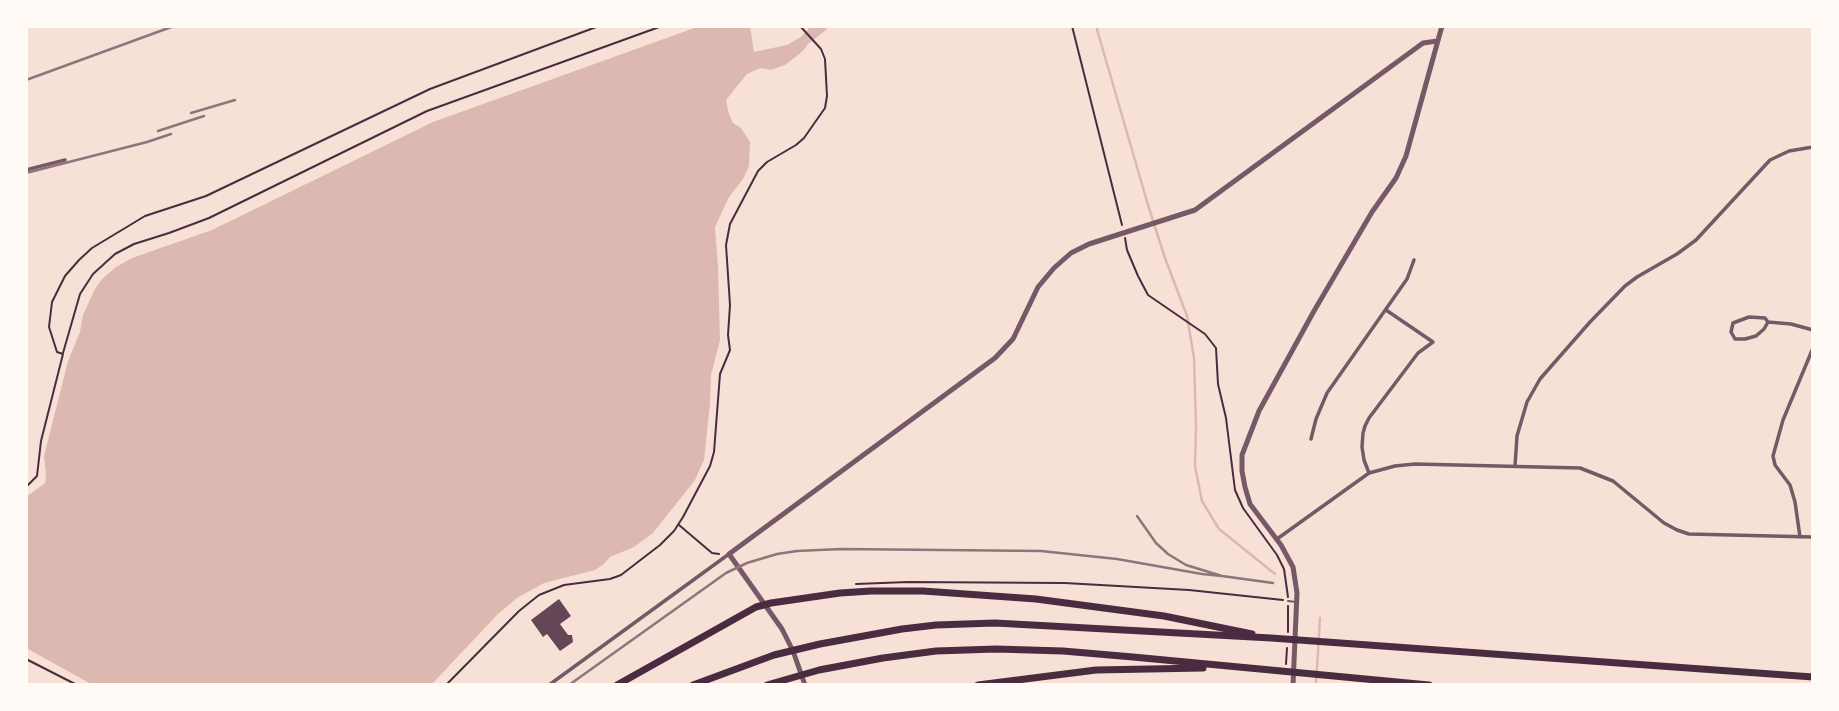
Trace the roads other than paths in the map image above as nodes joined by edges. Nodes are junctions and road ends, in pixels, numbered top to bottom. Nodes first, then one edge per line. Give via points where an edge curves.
1 (1441, 26) edge
2 (1437, 41) junction
3 (1813, 147) edge
4 (65, 160) dead end
5 (26, 170) edge
6 (1414, 260) dead end
7 (1386, 310) junction
8 (1768, 322) junction
9 (1813, 330) edge
10 (1813, 348) edge
11 (1311, 439) dead end
12 (1515, 466) junction
13 (1369, 473) junction
14 (1800, 537) junction
15 (1813, 537) edge
16 (1277, 539) junction
17 (729, 554) junction
18 (1288, 601) road end
19 (1297, 602) junction
20 (765, 604) junction
21 (1270, 638) junction
22 (1228, 667) junction
23 (1813, 675) edge
24 (770, 684) edge
25 (549, 685) edge
26 (617, 685) edge
27 (693, 685) edge
28 (805, 685) edge
29 (978, 685) edge
30 (1293, 685) edge
31 (1429, 685) edge

1 - 2 street
2 - 16 street via 1396,178 1314,311 1259,411 1242,455 1250,504
2 - 17 street via 1423,43 1200,206 1071,253 1038,287 1013,339 995,358
3 - 12 street via 1770,160 1696,240 1625,286 1573,340 1527,402 1517,436
4 - 5 street
6 - 7 street
7 - 11 street via 1327,393
7 - 13 street via 1433,342 1418,353 1365,426 1362,447
8 - 8 street via 1758,317 1740,319 1731,332 1735,339 1745,339 1756,336
8 - 9 street
10 - 14 street via 1773,456 1796,502
12 - 13 street via 1415,464
12 - 14 street via 1590,471 1626,490 1664,523 1689,534
13 - 16 street
14 - 15 street
16 - 19 street via 1293,567
17 - 20 street
17 - 25 street
18 - 19 lane
19 - 30 street
20 - 21 highway via 871,591 988,595 1164,616
20 - 26 highway
20 - 28 street via 787,639
21 - 23 highway
21 - 27 highway via 995,623 936,625 820,643
22 - 24 highway via 996,649 907,654
22 - 29 highway via 1096,670
22 - 31 highway

